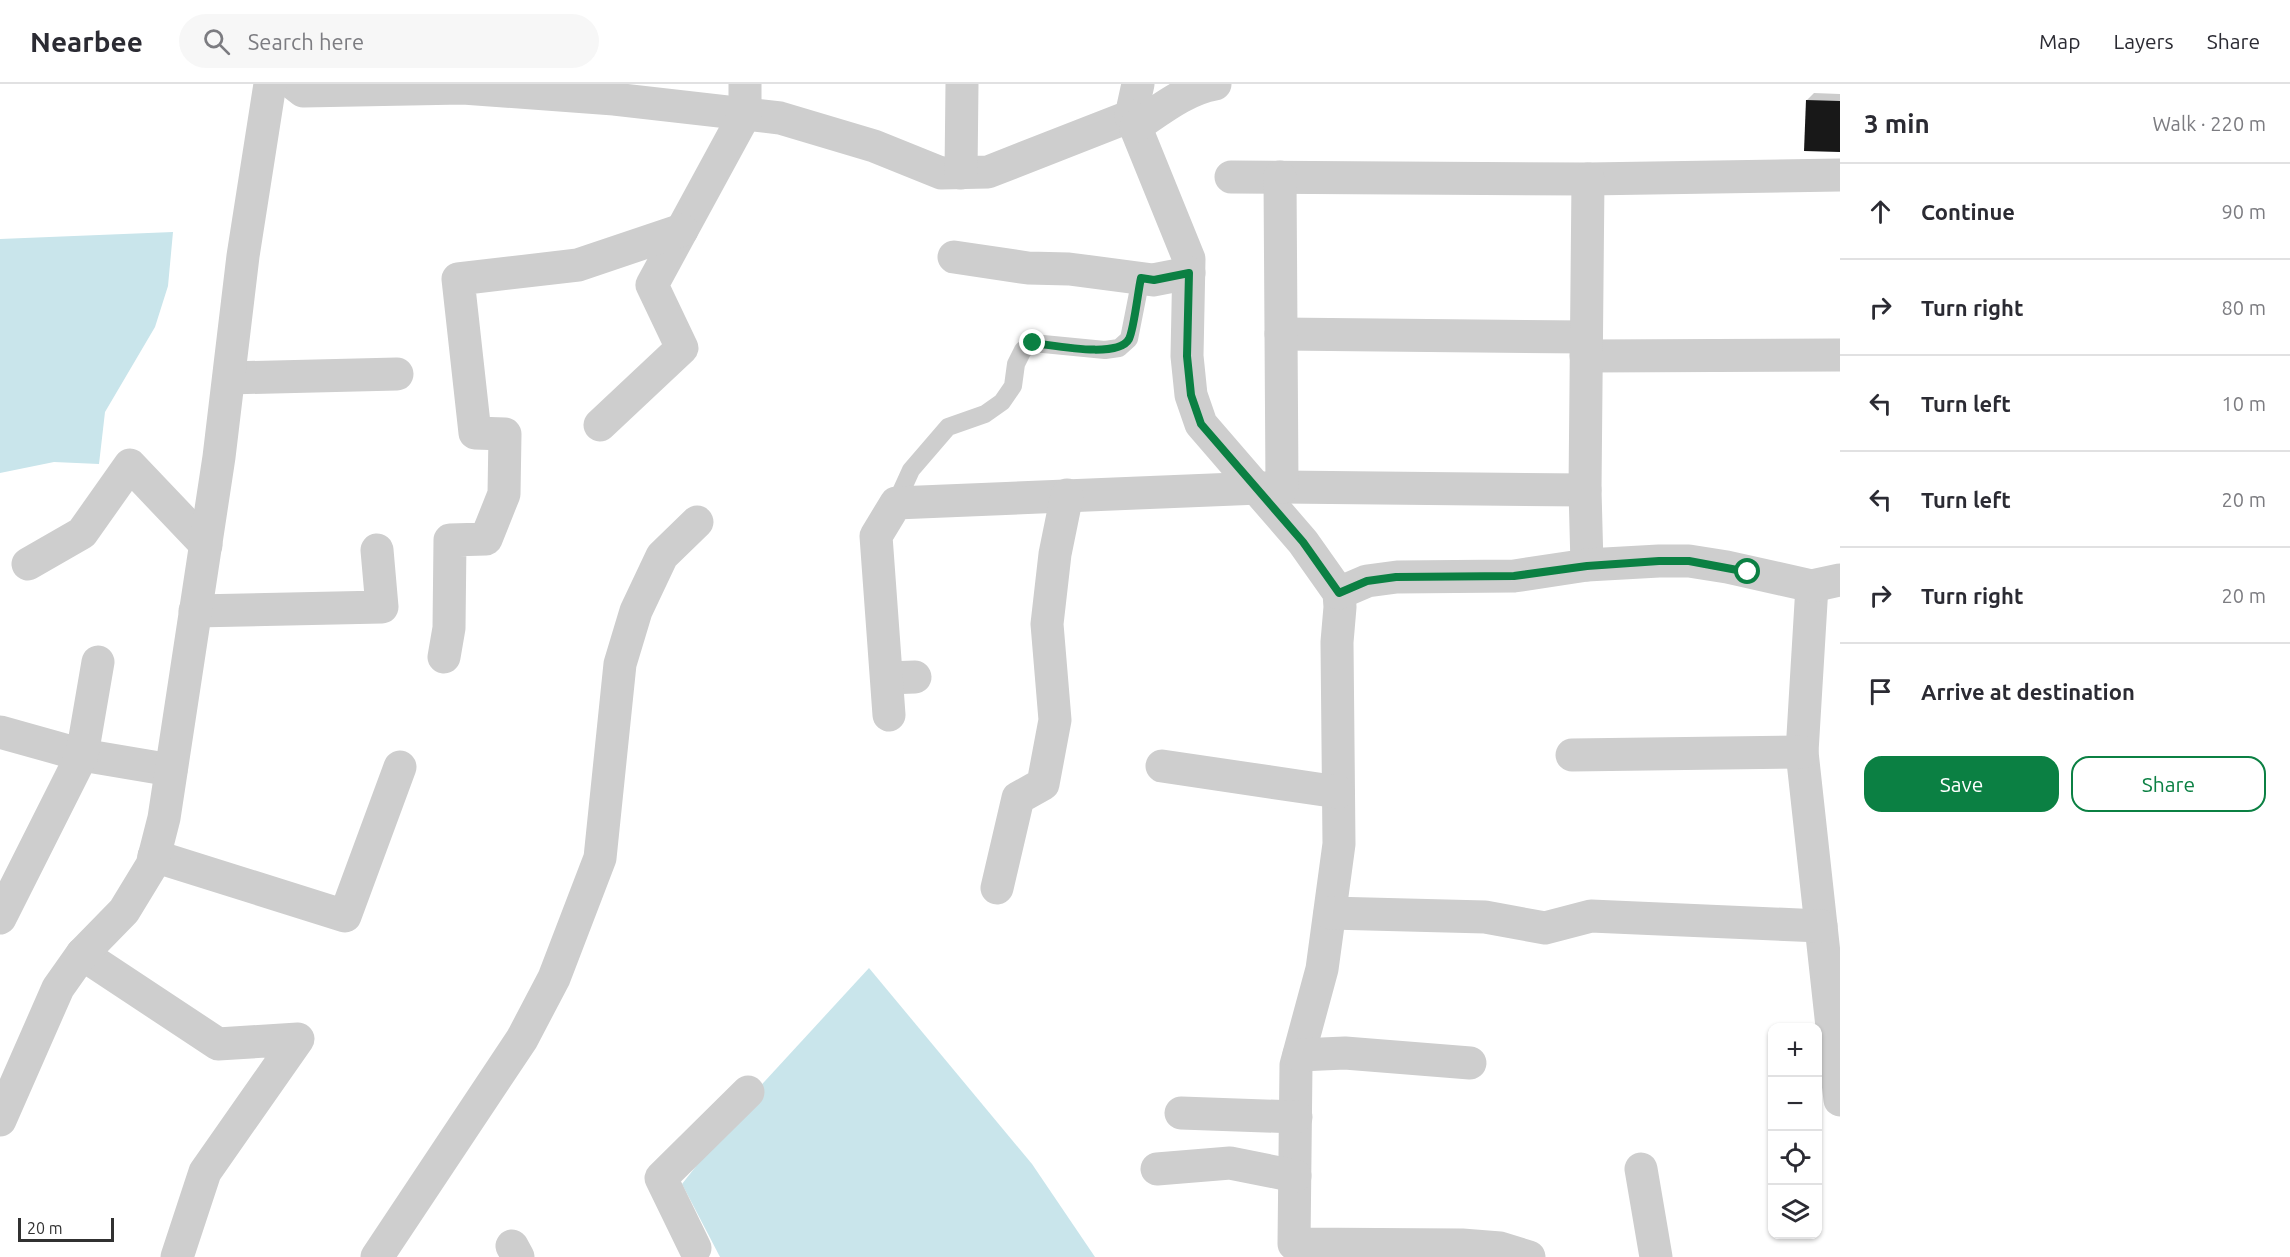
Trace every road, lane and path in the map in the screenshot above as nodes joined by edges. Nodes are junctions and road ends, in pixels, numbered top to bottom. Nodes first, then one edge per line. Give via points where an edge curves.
1 (270, 84) edge
2 (294, 84) edge
3 (963, 84) edge
4 (1138, 84) edge
5 (1215, 84) edge
6 (533, 89) edge
7 (745, 99) edge
8 (1133, 121) junction
9 (961, 173) junction
10 (1840, 175) edge
11 (1231, 177) dead end
12 (1280, 177) junction
13 (1588, 179) junction
14 (682, 230) junction
15 (954, 257) dead end
16 (1189, 273) junction
17 (1141, 278) junction
18 (1281, 334) junction
19 (1586, 347) junction
20 (1840, 355) edge
21 (397, 374) dead end
22 (228, 378) junction
23 (600, 425) dead end
24 (1269, 488) junction
25 (1585, 490) junction
26 (1067, 495) junction
27 (896, 503) junction
28 (697, 522) dead end
29 (206, 545) junction
30 (377, 550) dead end
31 (28, 564) dead end
32 (1587, 566) junction
33 (1826, 583) edge
34 (1339, 593) junction
35 (195, 611) junction
36 (444, 657) dead end
37 (98, 662) dead end
38 (889, 715) dead end
39 (0, 732) edge
40 (1802, 752) junction
41 (82, 755) junction
42 (1572, 755) dead end
43 (400, 766) dead end
44 (1162, 766) dead end
45 (171, 770) junction
46 (1338, 792) junction
47 (154, 856) junction
48 (997, 888) dead end
49 (1828, 889) edge
50 (1330, 914) junction
51 (0, 918) edge
52 (1821, 926) junction
53 (82, 954) junction
54 (1299, 1055) junction
55 (1470, 1063) dead end
56 (748, 1092) dead end
57 (1840, 1101) edge
58 (1181, 1113) dead end
59 (1296, 1117) junction
60 (0, 1120) edge
61 (1157, 1169) dead end
62 (1641, 1169) dead end
63 (1295, 1176) junction
64 (1288, 1251) edge
65 (690, 1254) edge
66 (177, 1257) edge
67 (377, 1257) edge
68 (1529, 1257) edge
69 (1656, 1257) edge

1 - 22 street
2 - 6 street via 303,91
3 - 9 street
4 - 8 street
5 - 8 street
6 - 7 street via 614,99
7 - 9 street via 780,118 874,146 941,173
7 - 14 street
8 - 9 street via 988,172
8 - 16 street via 1189,259
10 - 13 street
11 - 12 street
12 - 13 street
12 - 18 street
13 - 19 street
14 - 23 street via 652,285 682,348
14 - 36 street via 578,265 458,279 474,433 505,434 504,494 486,539 450,540 449,628
15 - 17 street
16 - 17 street via 1154,280
16 - 24 street via 1187,356 1191,395 1201,424
17 - 27 lane via 1129,339 1119,348 1105,350 1033,343 1023,350 1012,386 1002,402 985,414 948,427 911,470
18 - 19 street
18 - 24 street
19 - 20 street
19 - 25 street
21 - 22 street
22 - 29 street
24 - 25 street
24 - 26 street
24 - 34 street
25 - 32 street
26 - 27 street
26 - 48 street via 1047,624 1055,720 1043,784 1018,798
27 - 38 street via 876,536 901,678
28 - 67 street via 662,556 636,611 621,664 600,858 554,978 522,1038
29 - 31 street via 130,465 82,533
29 - 35 street
30 - 35 street via 382,607
32 - 33 street via 1689,561
32 - 34 street via 1514,576 1396,577 1367,581
33 - 40 street
34 - 46 street
35 - 45 street
37 - 41 street
39 - 41 street
40 - 42 street
40 - 49 street
41 - 45 street
41 - 51 street
43 - 47 street via 345,915
44 - 46 street
45 - 47 street
46 - 50 street via 1339,844
47 - 53 street via 124,910
49 - 52 street
50 - 52 street via 1485,917 1545,928 1591,916
50 - 54 street via 1322,969
52 - 57 street
53 - 60 street via 58,988
53 - 66 street via 218,1044 298,1039 205,1172
54 - 55 street via 1344,1053
54 - 59 street
56 - 65 street via 661,1178
58 - 59 street
59 - 63 street
61 - 63 street via 1230,1163
62 - 69 street
63 - 64 street
64 - 68 street via 1462,1245 1500,1248

